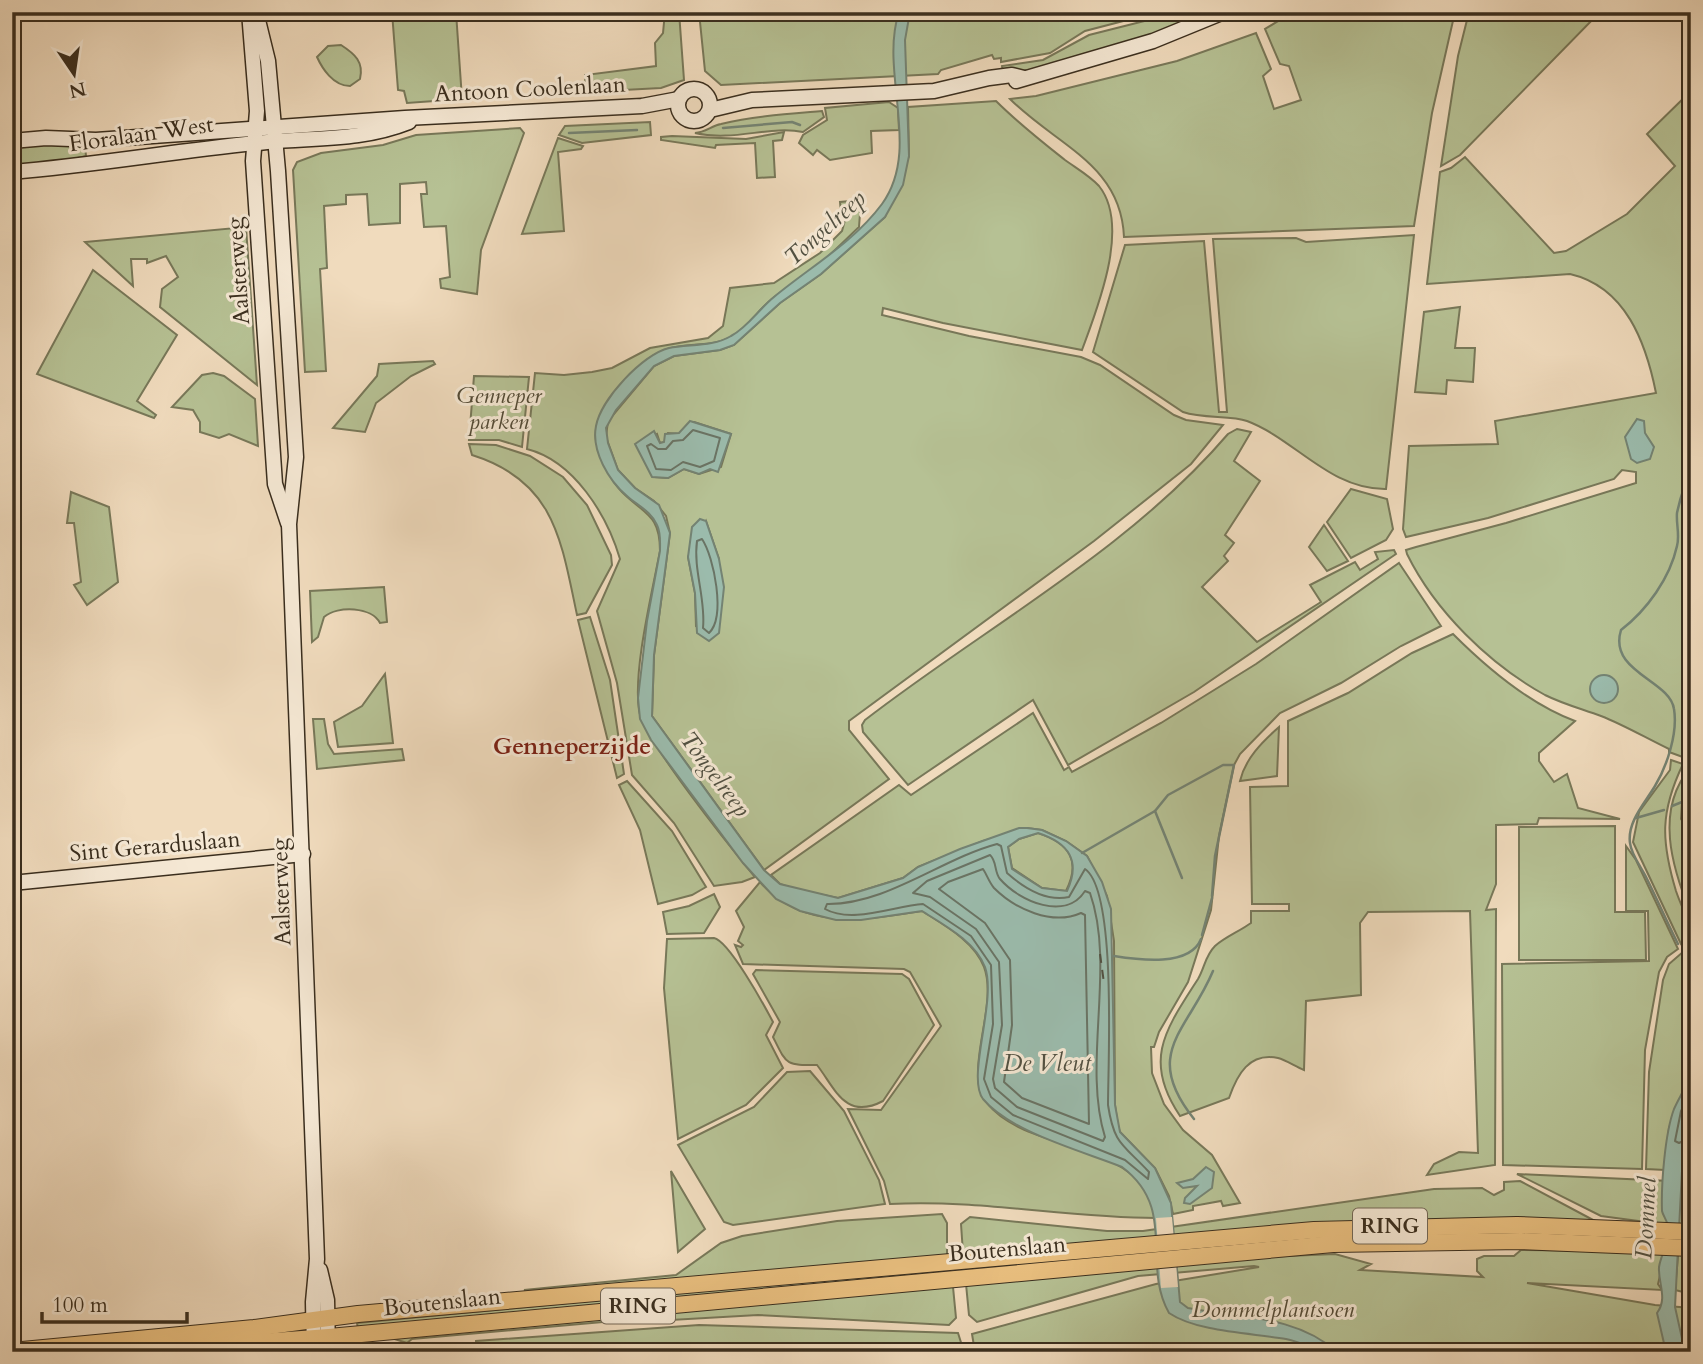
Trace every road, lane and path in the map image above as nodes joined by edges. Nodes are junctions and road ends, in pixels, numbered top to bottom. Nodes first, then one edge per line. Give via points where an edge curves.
1 (249, 12) edge
2 (256, 12) edge
3 (1224, 12) edge
4 (709, 103) junction
5 (679, 105) junction
6 (275, 134) junction
7 (256, 136) junction
8 (12, 141) edge
9 (12, 172) edge
10 (289, 524) junction
11 (303, 855) junction
12 (12, 883) edge
13 (1685, 1240) edge
14 (946, 1270) junction
15 (321, 1318) junction
16 (321, 1344) edge
17 (12, 1352) edge
18 (128, 1352) edge

1 - 7 main road, Aalsterweg
2 - 6 main road, Aalsterweg via 268,61
3 - 4 main road via 1153,41 1013,83 967,90
4 - 5 main road via 694,89 684,93
4 - 5 main road via 705,119 695,122 685,119
5 - 6 main road, Antoon Coolenlaan via 420,118
6 - 7 main road, Floralaan West
6 - 10 main road, Aalsterweg via 296,457
7 - 8 main road, Floralaan West
7 - 9 main road, Floralaan West
7 - 10 main road, Aalsterweg via 253,161 275,484
10 - 11 main road, Aalsterweg
11 - 12 main road, Sint Gerarduslaan
11 - 15 main road, Aalsterweg
13 - 14 main road, Boutenslaan / RING via 1424,1240 1166,1249
14 - 15 main road, Boutenslaan / RING
14 - 16 main road, Boutenslaan / RING
15 - 16 main road, Aalsterweg
15 - 17 main road, RING
16 - 18 main road, RING

